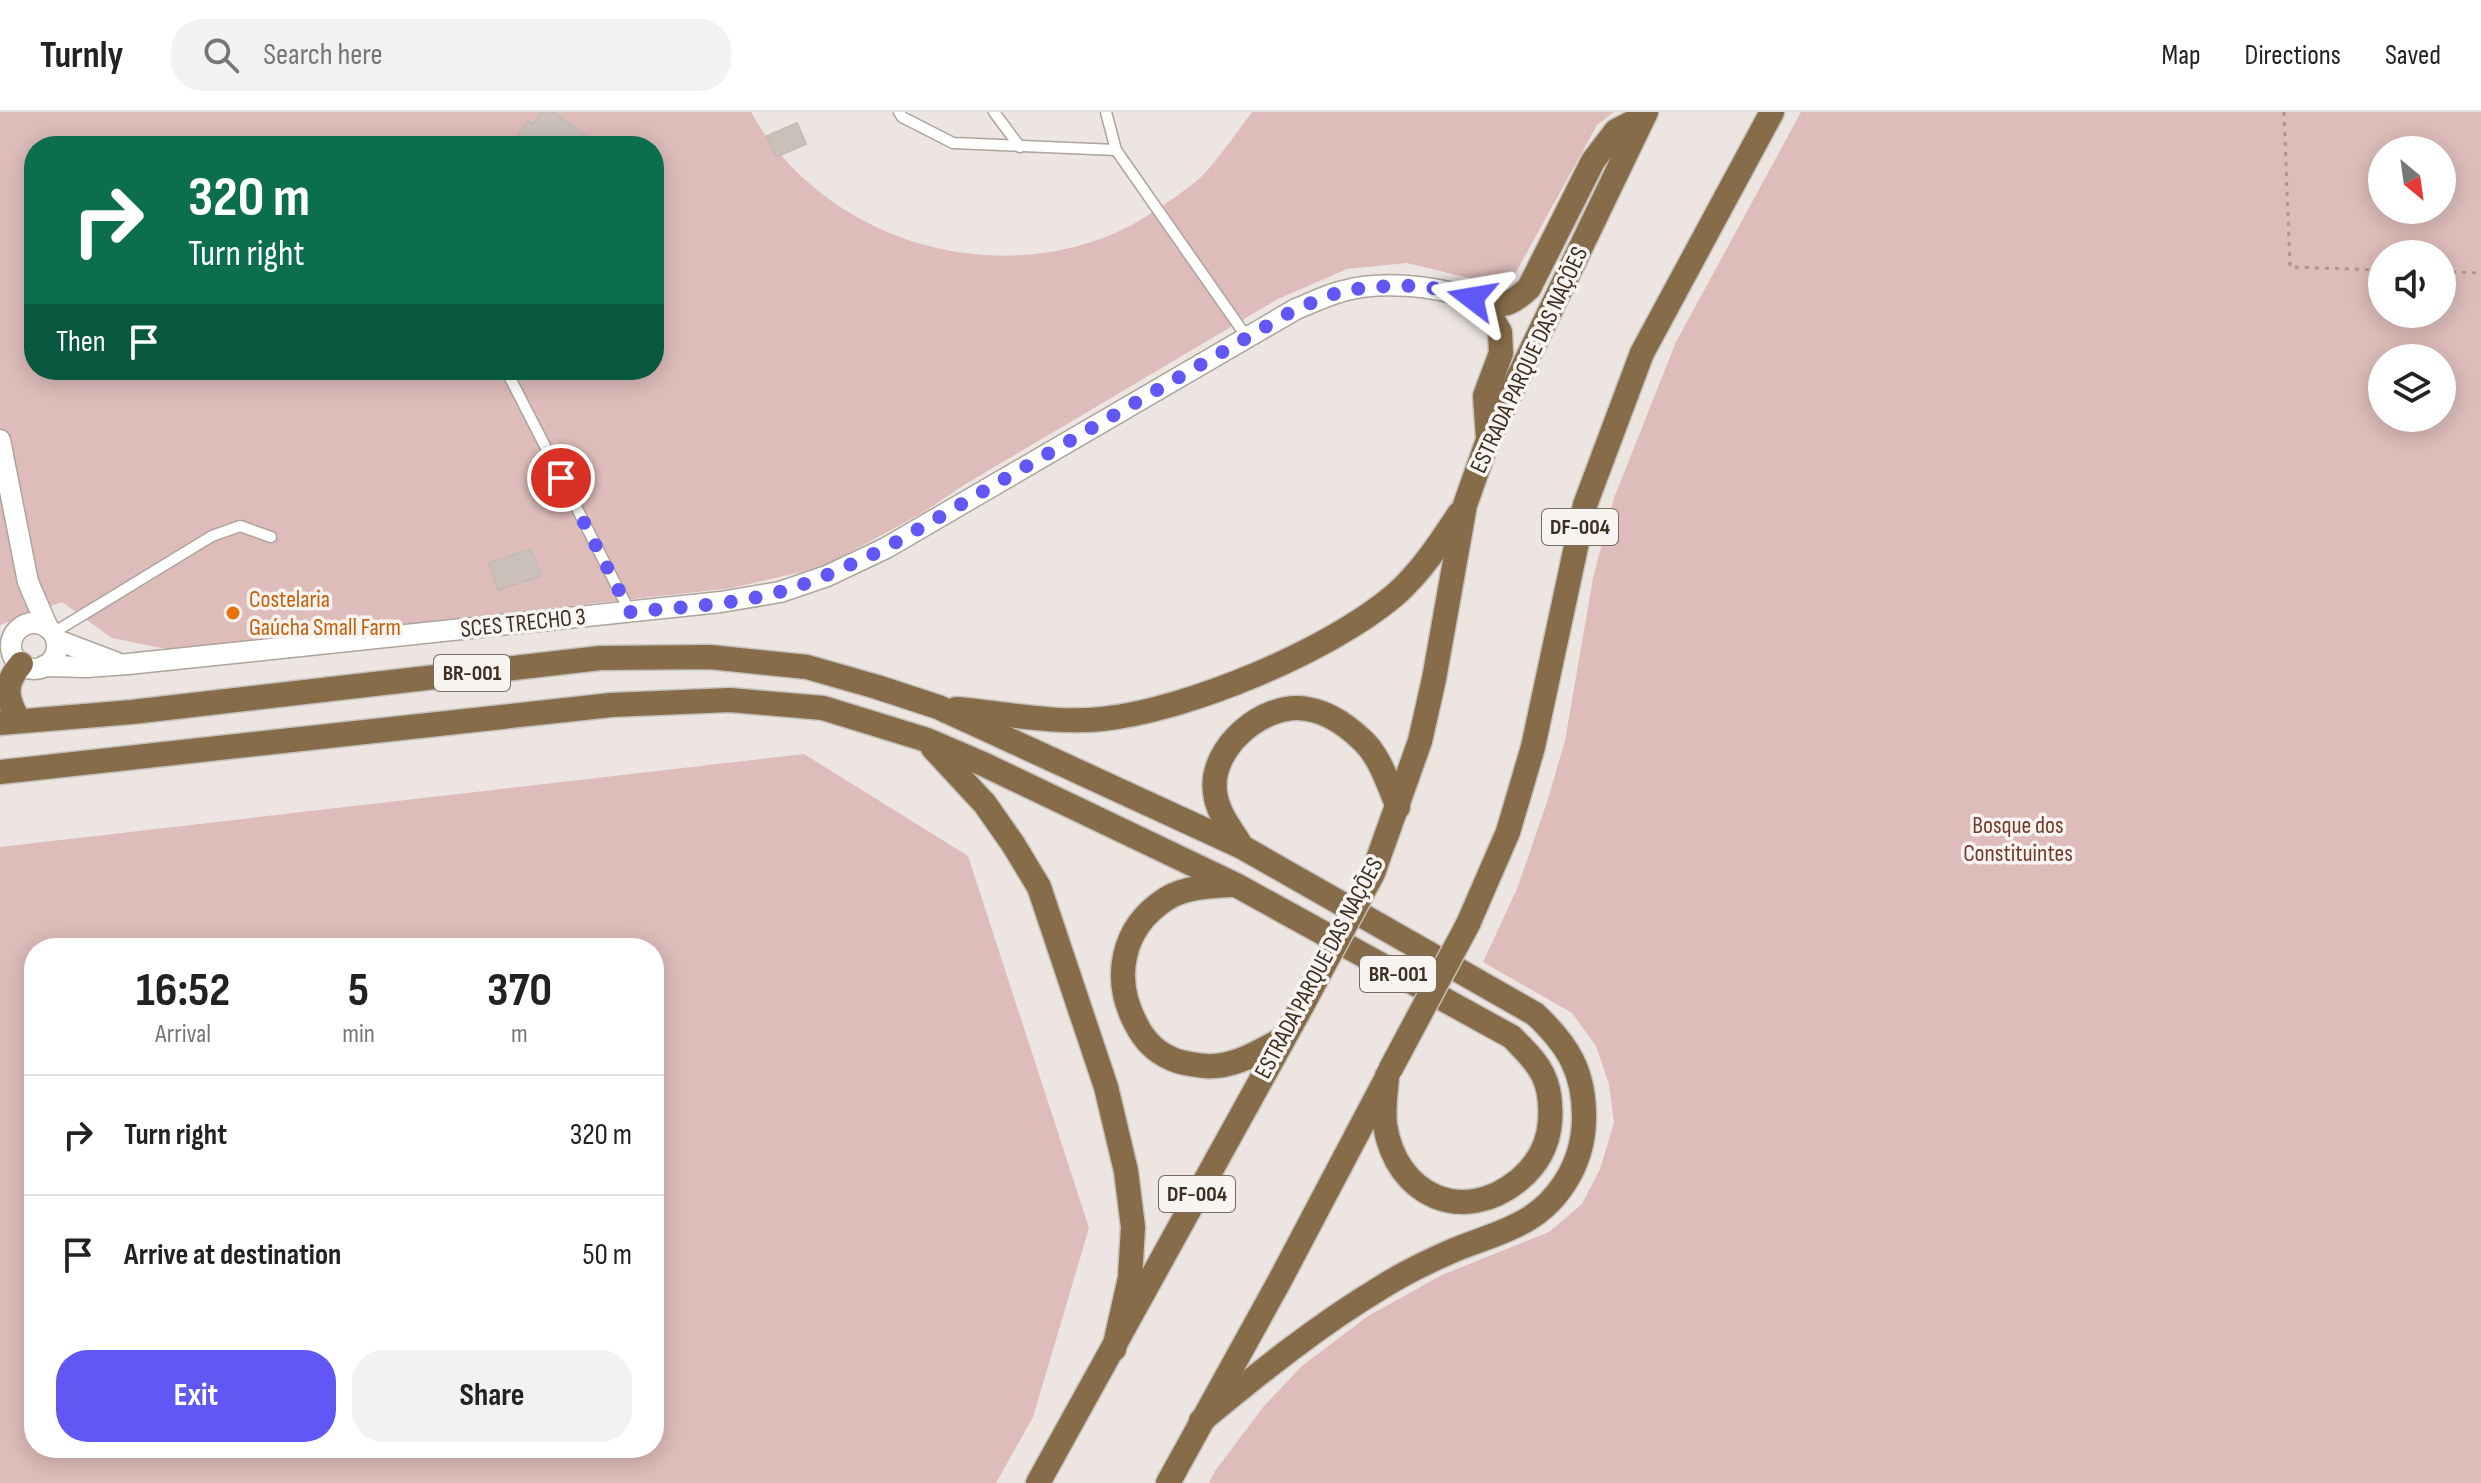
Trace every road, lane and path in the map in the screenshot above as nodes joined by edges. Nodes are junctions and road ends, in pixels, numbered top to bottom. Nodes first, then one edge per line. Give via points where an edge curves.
1 (899, 112) edge
2 (994, 112) edge
3 (1106, 112) edge
4 (1772, 112) edge
5 (2284, 112) edge
6 (1644, 114) edge
7 (1020, 147) junction
8 (1116, 150) junction
9 (2368, 270) edge
10 (2456, 272) edge
11 (2481, 273) edge
12 (1472, 298) junction
13 (1246, 336) junction
14 (511, 380) edge
15 (0, 440) edge
16 (1488, 440) junction
17 (1465, 505) junction
18 (271, 537) dead end
19 (28, 582) junction
20 (630, 612) junction
21 (19, 630) junction
22 (53, 634) junction
23 (19, 661) edge
24 (119, 663) junction
25 (938, 707) junction
26 (9, 722) edge
27 (927, 740) junction
28 (0, 772) edge
29 (1398, 807) junction
30 (1242, 847) junction
31 (1236, 885) junction
32 (1281, 1040) junction
33 (1389, 1073) junction
34 (1114, 1349) junction
35 (1201, 1421) junction
36 (1038, 1483) edge
37 (1168, 1483) edge

1 - 7 lane via 953,143
2 - 7 lane
3 - 8 lane
4 - 33 highway, DF-004, bridge via 1642,353 1585,505 1533,747 1508,832 1468,924
5 - 9 path via 2290,267
6 - 12 highway via 1616,131 1593,161 1529,288 1507,304
6 - 16 highway, ESTRADA PARQUE DAS NAÇÕES / DF-004
7 - 8 lane
8 - 13 lane
10 - 11 path
12 - 13 street, SCES TRECHO 3 via 1399,285 1344,290
12 - 16 highway via 1500,332 1501,353 1485,396
13 - 20 street, SCES TRECHO 3 via 886,548 827,576 780,592
14 - 20 lane
15 - 19 street
16 - 17 highway, ESTRADA PARQUE DAS NAÇÕES / DF-004
17 - 25 highway, BR-001 via 1429,559 1360,621 1214,690 1149,711 1100,719
17 - 29 highway, ESTRADA PARQUE DAS NAÇÕES / DF-004 via 1434,679
18 - 22 lane via 240,526 212,536
19 - 21 street
19 - 22 street
20 - 24 street, SCES TRECHO 3
21 - 22 street via 33,623
21 - 23 street via 12,644
22 - 23 street via 55,656
22 - 24 street, SCES TRECHO 3
23 - 24 street, SCES TRECHO 3 via 87,667
23 - 26 highway via 8,693
25 - 26 highway, SCES TRECHO 3 / BR-001 via 807,667 710,657 600,658
25 - 30 highway, BR-001
27 - 28 highway, BR-001 via 823,708 730,700 611,705
27 - 31 highway, BR-001
27 - 34 highway via 985,804 1039,887 1106,1087 1133,1227 1130,1278
29 - 30 highway, BR-001 via 1362,739 1333,717 1306,708 1280,710 1235,737 1219,760 1214,791
29 - 32 highway, ESTRADA PARQUE DAS NAÇÕES / DF-004, bridge via 1373,873
30 - 35 highway, BR-001 via 1535,1014 1559,1037 1578,1069 1583,1139 1572,1174 1548,1203 1518,1225 1451,1251 1371,1293 1319,1327
31 - 32 highway via 1205,886 1167,898 1147,915 1128,945 1121,975 1126,1006 1144,1039 1170,1059 1208,1066 1240,1061
31 - 33 highway, BR-001 via 1512,1037 1544,1076 1551,1105 1548,1136 1533,1168 1503,1193 1473,1203 1452,1203 1426,1192 1406,1175 1390,1146 1385,1122
32 - 34 highway, ESTRADA PARQUE DAS NAÇÕES / DF-004
33 - 35 highway, DF-004
34 - 36 highway, ESTRADA PARQUE DAS NAÇÕES / DF-004
35 - 37 highway, DF-004

